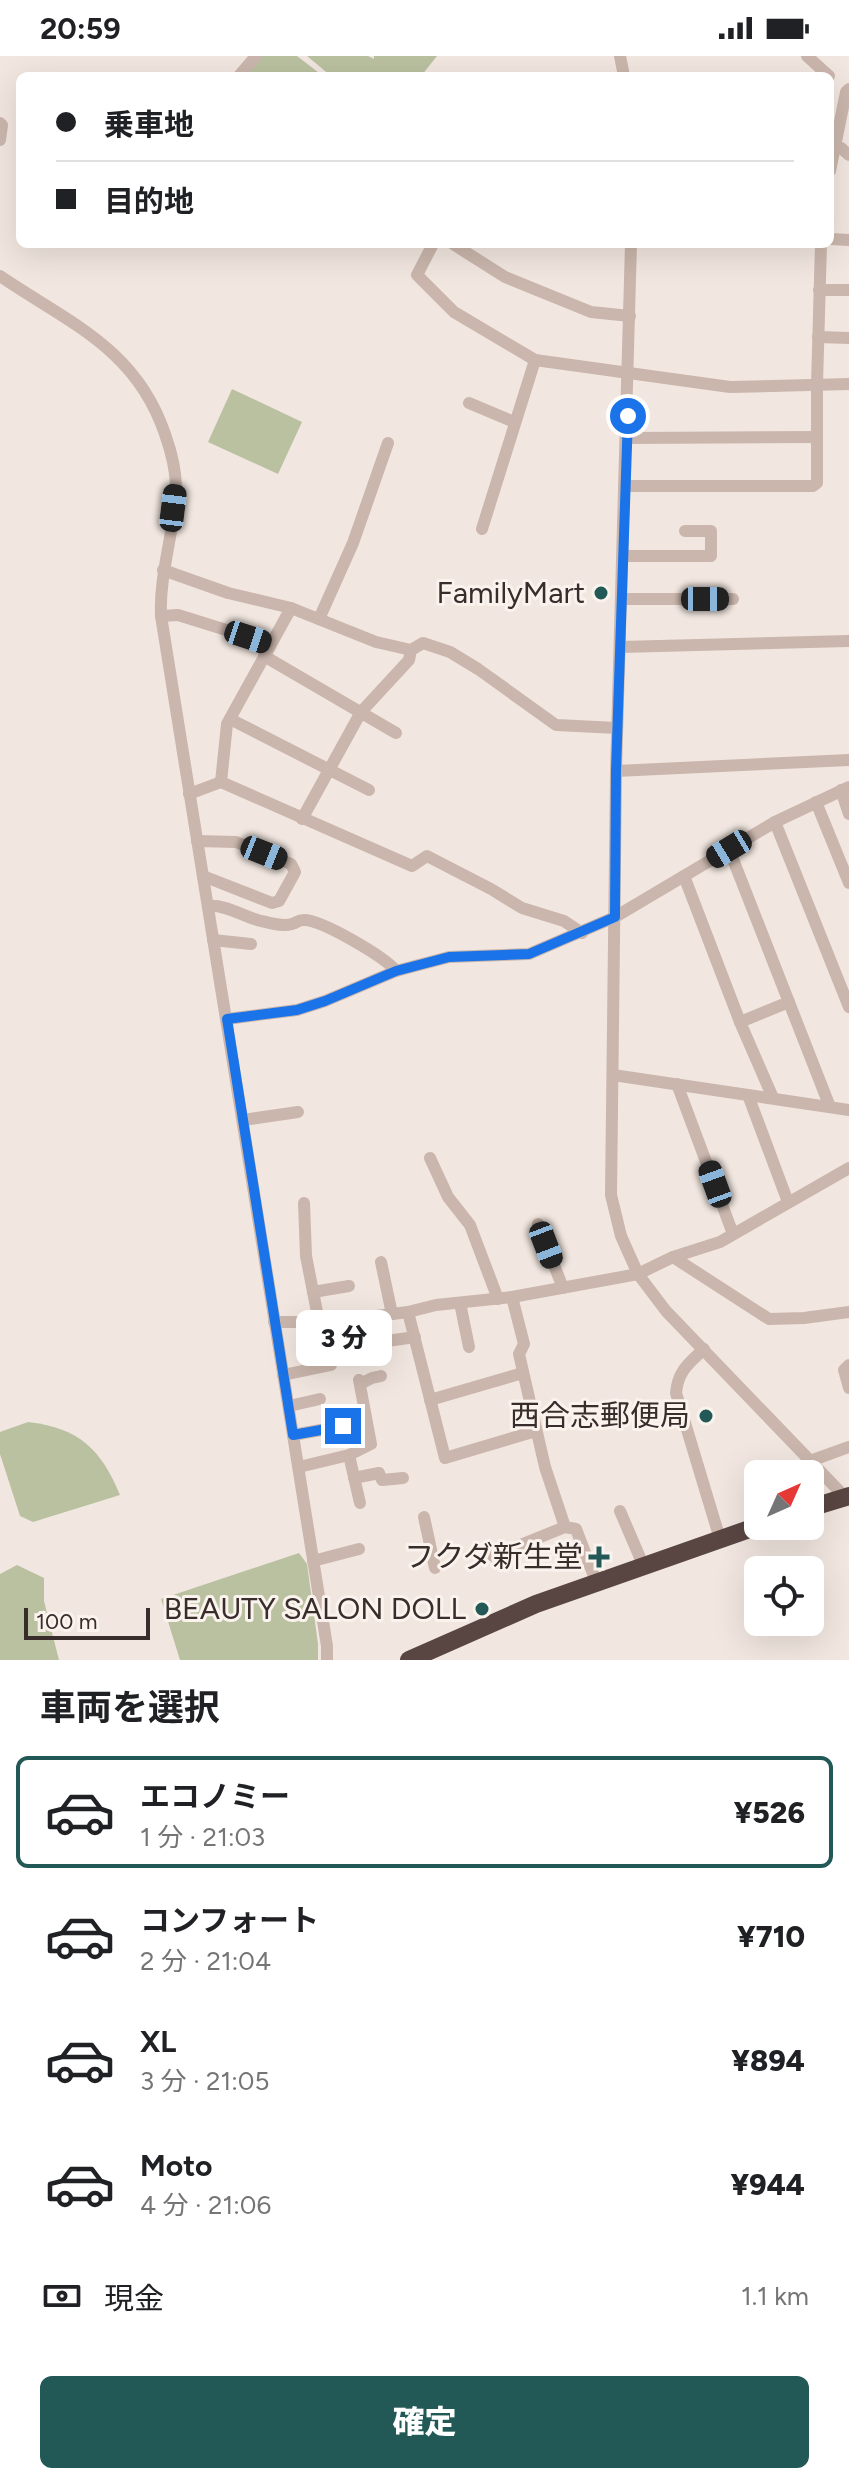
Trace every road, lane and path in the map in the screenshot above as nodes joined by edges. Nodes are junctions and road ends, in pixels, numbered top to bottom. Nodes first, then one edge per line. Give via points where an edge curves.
1 (256, 56) edge
2 (807, 56) edge
3 (242, 72) edge
4 (824, 72) edge
5 (838, 85) edge
6 (0, 123) edge
7 (834, 134) edge
8 (0, 140) edge
9 (431, 248) edge
10 (459, 248) edge
11 (631, 248) edge
12 (821, 248) edge
13 (0, 276) edge
14 (819, 290) junction
15 (849, 290) edge
16 (630, 316) junction
17 (818, 337) junction
18 (849, 338) edge
19 (535, 360) junction
20 (629, 373) junction
21 (817, 384) junction
22 (849, 384) edge
23 (469, 403) dead end
24 (514, 422) junction
25 (817, 437) junction
26 (627, 438) junction
27 (388, 443) dead end
28 (625, 486) junction
29 (482, 529) dead end
30 (685, 531) dead end
31 (623, 556) junction
32 (163, 570) junction
33 (622, 599) junction
34 (733, 599) dead end
35 (291, 608) junction
36 (161, 616) junction
37 (319, 619) junction
38 (849, 641) edge
39 (621, 647) junction
40 (268, 650) junction
41 (411, 650) junction
42 (361, 712) junction
43 (230, 719) junction
44 (617, 728) junction
45 (396, 733) dead end
46 (849, 760) edge
47 (330, 768) junction
48 (616, 771) junction
49 (221, 782) junction
50 (845, 788) edge
51 (369, 790) dead end
52 (189, 794) junction
53 (816, 802) junction
54 (849, 814) edge
55 (302, 819) junction
56 (775, 822) junction
57 (197, 841) junction
58 (729, 849) junction
59 (203, 876) junction
60 (684, 876) junction
61 (849, 883) edge
62 (208, 906) junction
63 (615, 917) junction
64 (582, 933) junction
65 (213, 940) junction
66 (251, 944) dead end
67 (396, 971) junction
68 (789, 1002) junction
69 (849, 1007) edge
70 (227, 1019) junction
71 (740, 1022) junction
72 (613, 1075) junction
73 (677, 1084) junction
74 (748, 1095) junction
75 (773, 1098) junction
76 (830, 1107) junction
77 (849, 1110) edge
78 (298, 1112) dead end
79 (243, 1120) junction
80 (430, 1158) dead end
81 (849, 1168) edge
82 (788, 1202) junction
83 (304, 1203) dead end
84 (538, 1224) dead end
85 (733, 1234) junction
86 (673, 1257) junction
87 (381, 1262) dead end
88 (638, 1274) junction
89 (349, 1286) dead end
90 (563, 1288) junction
91 (313, 1292) junction
92 (512, 1297) junction
93 (498, 1299) junction
94 (460, 1303) junction
95 (408, 1312) junction
96 (849, 1312) edge
97 (392, 1314) junction
98 (274, 1322) junction
99 (319, 1322) junction
100 (415, 1337) junction
101 (387, 1341) dead end
102 (469, 1347) dead end
103 (704, 1349) junction
104 (331, 1365) dead end
105 (849, 1365) edge
106 (523, 1373) junction
107 (283, 1375) junction
108 (381, 1376) dead end
109 (849, 1388) edge
110 (320, 1399) dead end
111 (430, 1400) junction
112 (289, 1406) junction
113 (343, 1426) dead end
114 (536, 1431) junction
115 (293, 1435) junction
116 (849, 1447) edge
117 (349, 1455) junction
118 (809, 1460) edge
119 (813, 1460) edge
120 (299, 1467) junction
121 (824, 1475) edge
122 (354, 1478) junction
123 (403, 1478) dead end
124 (847, 1497) edge
125 (360, 1503) dead end
126 (824, 1504) edge
127 (620, 1511) dead end
128 (424, 1517) dead end
129 (565, 1527) junction
130 (744, 1531) edge
131 (720, 1539) junction
132 (359, 1549) dead end
133 (493, 1556) dead end
134 (313, 1561) junction
135 (644, 1567) junction
136 (435, 1568) dead end
137 (597, 1584) junction
138 (327, 1660) edge
139 (409, 1660) edge

1 - 3 street
2 - 4 street
5 - 7 street
6 - 8 street
9 - 19 street via 417,275 454,312
10 - 16 street via 505,277 591,312
11 - 16 street
12 - 14 street
13 - 32 street via 99,341 135,374 149,397 167,440 176,488
14 - 15 street
14 - 17 street
16 - 20 street
17 - 18 street
17 - 21 street
19 - 20 street
19 - 24 street
20 - 21 street via 730,387
20 - 26 street
21 - 22 street
21 - 25 street
23 - 24 street
24 - 29 street
25 - 26 street
25 - 28 street via 813,486
26 - 28 street
27 - 37 street
28 - 31 street
30 - 31 street via 711,531 711,556
31 - 33 street
32 - 35 street
32 - 36 street
33 - 34 street
33 - 39 street
35 - 37 street
35 - 40 street
36 - 40 street via 178,615
36 - 52 street
37 - 41 street
38 - 39 street
39 - 44 street
40 - 42 street
40 - 43 street
41 - 42 street via 409,660
41 - 44 street via 423,643 450,652 556,725
42 - 45 street
42 - 47 street
43 - 47 street
43 - 49 street
44 - 48 street
46 - 48 street via 820,754
47 - 51 street
47 - 55 street
48 - 63 street
49 - 52 street
49 - 55 street
50 - 53 street
50 - 54 street
52 - 57 street
53 - 56 street
53 - 61 street
55 - 64 street via 412,866 427,856 522,908 564,921
56 - 58 street
56 - 69 street
57 - 59 street
57 - 59 street via 236,842 291,864 295,872 279,901 272,903
58 - 60 street
58 - 68 street
59 - 62 street
60 - 63 street
60 - 71 street
62 - 65 street
62 - 67 street via 274,924 311,922
63 - 64 street
63 - 72 street
64 - 67 street via 529,954 449,957
65 - 66 street
65 - 70 street
67 - 70 street via 297,1010
68 - 71 street
68 - 76 street
70 - 79 street
71 - 75 street
72 - 73 street
72 - 88 street via 611,1195
73 - 74 street
73 - 85 street
74 - 75 street
74 - 82 street
75 - 76 street
76 - 77 street
78 - 79 street
79 - 98 street
80 - 93 street via 448,1197 470,1225
81 - 82 street
82 - 85 street
83 - 91 street
84 - 90 street
85 - 86 street
86 - 88 street
86 - 96 street via 769,1319
87 - 97 street
88 - 90 street
88 - 103 street
89 - 91 street
90 - 92 street
91 - 99 street
92 - 93 street
92 - 106 street via 524,1344 519,1354
93 - 94 street
94 - 95 street
94 - 102 street
95 - 97 street
95 - 100 street
97 - 99 street
98 - 99 street
98 - 107 street
100 - 101 street
100 - 111 street
103 - 118 street
103 - 131 street via 685,1366 676,1393
104 - 107 street
105 - 109 street via 844,1370
106 - 111 street
106 - 114 street
107 - 112 street
108 - 117 street via 359,1382 371,1444
110 - 112 street
111 - 114 street via 445,1458
112 - 115 street
113 - 115 street
114 - 129 street
115 - 120 street
116 - 119 street
117 - 120 street
117 - 122 street
120 - 134 street
121 - 124 street
122 - 123 street via 379,1473 382,1480
122 - 125 street
124 - 126 highway
127 - 135 street
128 - 136 street
129 - 133 street
129 - 137 street via 576,1529
130 - 131 highway
131 - 135 highway
132 - 134 street
134 - 138 street
135 - 137 highway
137 - 139 highway via 536,1604

